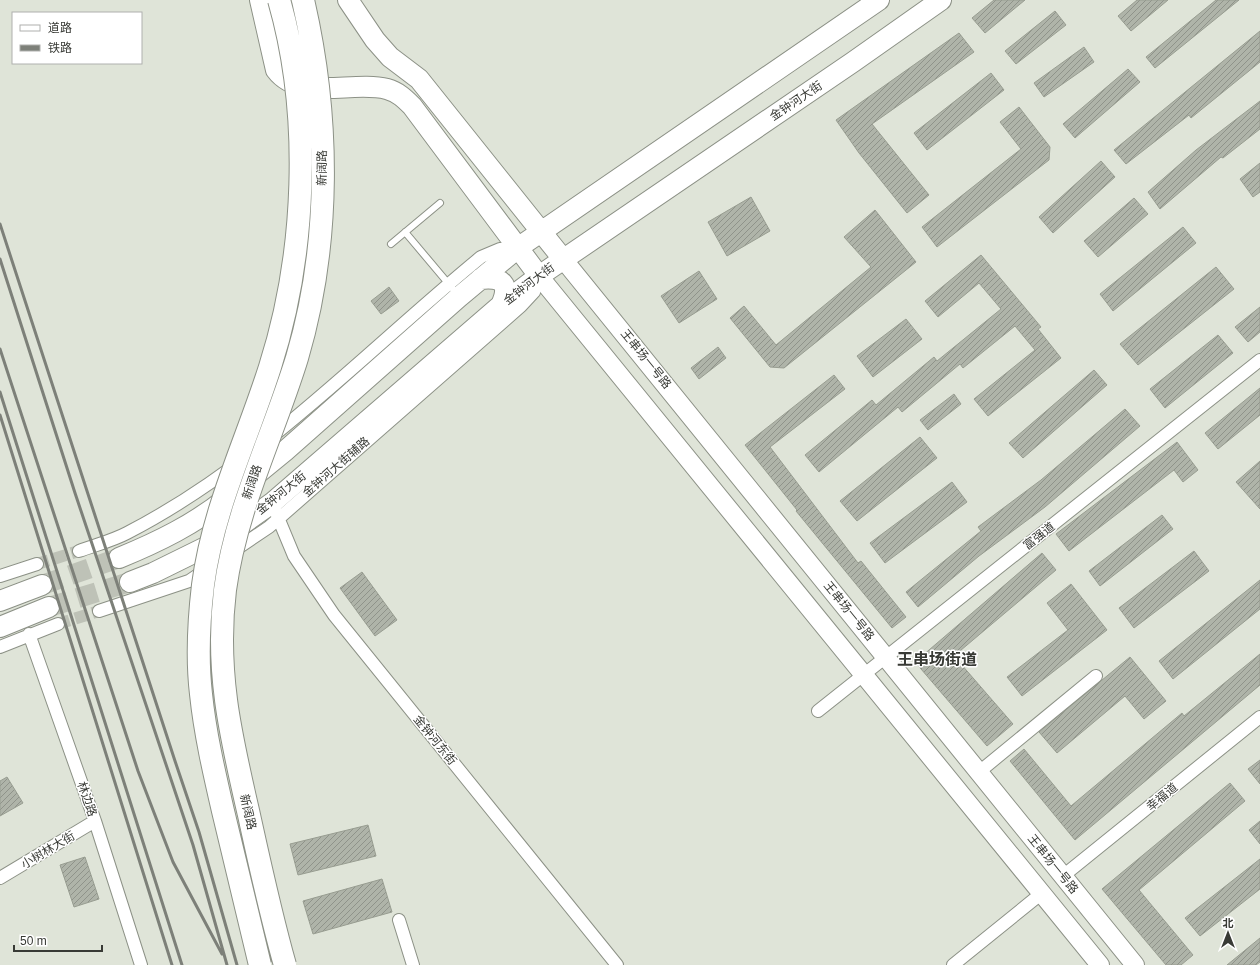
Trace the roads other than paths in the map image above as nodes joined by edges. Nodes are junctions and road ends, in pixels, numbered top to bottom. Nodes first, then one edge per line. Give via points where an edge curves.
1 (260, 0) edge
2 (279, 0) edge
3 (303, 0) edge
4 (348, 0) edge
5 (879, 0) edge
6 (941, 0) edge
7 (440, 203) dead end
8 (541, 231) junction
9 (405, 232) junction
10 (391, 244) dead end
11 (519, 248) junction
12 (563, 259) junction
13 (539, 276) junction
14 (480, 279) junction
15 (454, 290) junction
16 (501, 305) junction
17 (1260, 360) edge
18 (276, 511) junction
19 (79, 551) tunnel mouth
20 (118, 558) tunnel mouth
21 (37, 564) tunnel mouth
22 (0, 576) edge
23 (130, 582) tunnel mouth
24 (42, 585) tunnel mouth
25 (0, 601) edge
26 (49, 607) tunnel mouth
27 (100, 611) tunnel mouth
28 (58, 624) tunnel mouth
29 (0, 627) edge
30 (29, 634) junction
31 (0, 647) edge
32 (886, 657) junction
33 (864, 674) junction
34 (1096, 676) dead end
35 (818, 711) dead end
36 (1260, 717) edge
37 (979, 772) junction
38 (95, 821) junction
39 (1063, 876) junction
40 (0, 878) edge
41 (1042, 893) junction
42 (399, 920) dead end
43 (141, 965) edge
44 (260, 965) edge
45 (285, 965) edge
46 (413, 965) edge
47 (618, 965) edge
48 (953, 965) edge
49 (1100, 965) edge
50 (1135, 965) edge

1 - 11 main road via 276,70 282,79 295,85 374,87 400,95 412,106
2 - 44 highway, 新阔路, bridge via 294,72 300,138 294,264 270,367 215,523 206,561 200,632 200,692 208,746
3 - 45 highway, 新阔路, bridge via 310,29 319,95 324,164 319,241 310,305 296,359 240,520 225,588 221,648 231,735
4 - 8 main road via 375,40 390,57 419,79
5 - 8 main road
6 - 12 main road, 金钟河大街
7 - 9 lane
8 - 11 main road
8 - 12 main road
9 - 10 lane
9 - 15 lane
11 - 13 main road
11 - 14 main road
11 - 15 street via 500,249 481,258
12 - 13 main road, 金钟河大街
12 - 32 main road, 王串场一号路
13 - 16 main road, 金钟河大街
13 - 18 street, 金钟河大街辅路 via 534,292 521,306
13 - 33 main road
14 - 15 main road
14 - 16 main road via 493,278 501,281 505,293
15 - 19 street via 293,421 202,490 126,534
15 - 20 main road via 286,451 211,511 162,539
16 - 18 main road, 金钟河大街
17 - 32 street, 富强道
18 - 23 main road, 金钟河大街
18 - 27 street, 金钟河大街辅路 via 189,581
18 - 47 street, 金钟河东街 via 294,556 334,616
21 - 22 street
24 - 25 main road
26 - 29 main road
28 - 30 street
30 - 31 street
30 - 38 street, 林边路
32 - 33 street, 富强道
32 - 37 main road, 王串场一号路
33 - 35 street, 富强道
33 - 41 main road
34 - 37 street
36 - 39 street, 幸福道
37 - 39 main road, 王串场一号路
38 - 40 street, 小树林大街
38 - 43 street, 林边路
39 - 50 main road, 王串场一号路
41 - 48 street
41 - 49 main road
42 - 46 street

